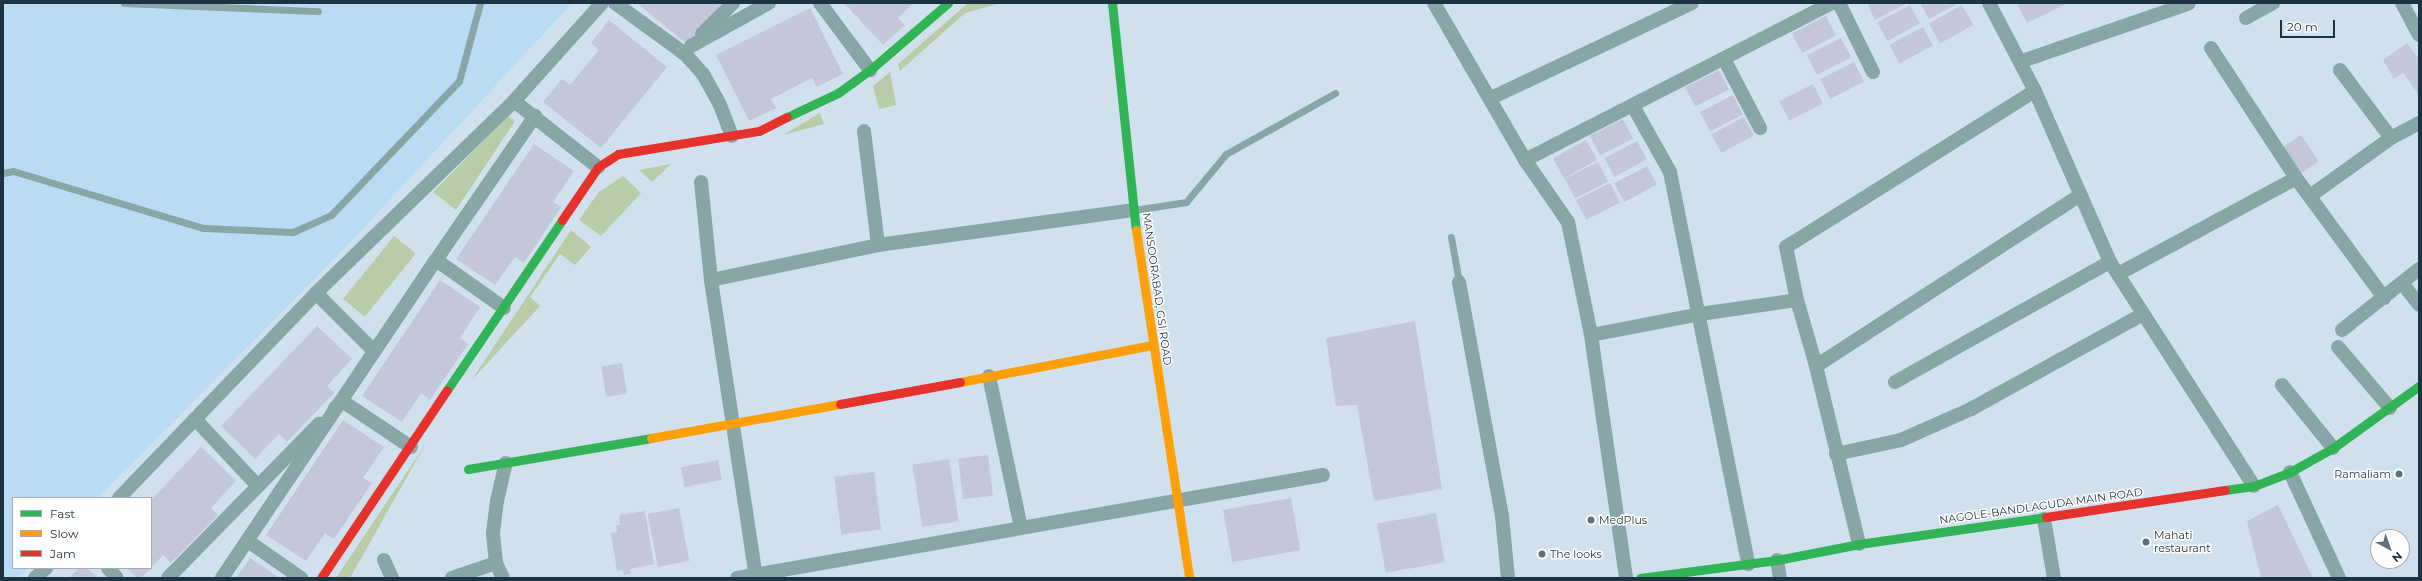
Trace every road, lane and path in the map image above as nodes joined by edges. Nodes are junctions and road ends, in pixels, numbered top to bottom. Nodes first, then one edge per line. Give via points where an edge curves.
1 (124, 3) edge
2 (480, 3) edge
3 (602, 3) edge
4 (615, 3) edge
5 (733, 3) edge
6 (769, 3) edge
7 (820, 3) edge
8 (948, 3) edge
9 (1112, 3) edge
10 (1434, 3) edge
11 (1692, 3) edge
12 (1832, 3) edge
13 (1839, 3) edge
14 (1989, 3) edge
15 (2273, 3) edge
16 (2404, 3) edge
17 (2188, 4) dead end
18 (318, 11) dead end
19 (2246, 18) dead end
20 (2419, 35) edge
21 (2211, 48) dead end
22 (688, 50) junction
23 (1724, 59) junction
24 (2022, 61) junction
25 (870, 70) junction
26 (2340, 70) dead end
27 (1872, 72) dead end
28 (2035, 91) junction
29 (1335, 93) dead end
30 (1491, 98) junction
31 (514, 101) junction
32 (1633, 106) junction
33 (534, 116) junction
34 (2419, 122) edge
35 (1760, 128) dead end
36 (864, 131) dead end
37 (732, 136) junction
38 (2391, 138) junction
39 (1525, 160) junction
40 (598, 167) junction
41 (3, 173) edge
42 (2296, 178) junction
43 (701, 182) dead end
44 (2080, 195) junction
45 (2310, 196) junction
46 (1134, 210) junction
47 (1451, 236) dead end
48 (878, 245) junction
49 (436, 260) junction
50 (2110, 262) junction
51 (2419, 269) edge
52 (2118, 274) junction
53 (710, 280) junction
54 (1459, 282) joint
55 (2402, 283) junction
56 (316, 293) junction
57 (2384, 298) junction
58 (1797, 300) junction
59 (2419, 305) edge
60 (504, 308) junction
61 (1700, 314) junction
62 (2143, 314) junction
63 (2342, 330) dead end
64 (1591, 336) junction
65 (1153, 345) junction
66 (2338, 347) dead end
67 (374, 351) junction
68 (1816, 366) junction
69 (989, 376) junction
70 (1895, 382) dead end
71 (2282, 385) dead end
72 (2419, 386) edge
73 (342, 401) junction
74 (2390, 408) junction
75 (195, 419) junction
76 (732, 425) junction
77 (410, 447) junction
78 (2333, 448) junction
79 (1836, 454) junction
80 (506, 463) junction
81 (468, 469) dead end
82 (2290, 472) junction
83 (1322, 475) dead end
84 (257, 485) junction
85 (2254, 486) junction
86 (120, 497) edge
87 (1177, 502) junction
88 (2044, 519) junction
89 (1021, 528) junction
90 (248, 541) junction
91 (1859, 544) junction
92 (384, 560) dead end
93 (1777, 560) junction
94 (496, 563) junction
95 (1748, 564) junction
96 (45, 569) edge
97 (109, 569) edge
98 (756, 576) edge
99 (1656, 576) edge
100 (34, 578) edge
101 (117, 578) edge
102 (168, 578) edge
103 (222, 578) edge
104 (301, 578) edge
105 (321, 578) edge
106 (392, 578) edge
107 (452, 578) edge
108 (503, 578) edge
109 (737, 578) edge
110 (1189, 578) edge
111 (1508, 578) edge
112 (1626, 578) edge
113 (1640, 578) edge
114 (1780, 578) edge
115 (2054, 578) edge
116 (2339, 578) edge

1 - 18 lane
2 - 41 lane via 459,81 331,215 293,232 203,228 13,171
3 - 31 street
4 - 22 street
5 - 22 street
6 - 22 street
7 - 25 street
8 - 25 street
9 - 46 street, MANSOORABAD, GSI ROAD
10 - 30 street
11 - 30 street
12 - 23 street
13 - 27 street
14 - 24 street
15 - 19 street
16 - 20 street
17 - 24 street
21 - 42 street
22 - 37 street via 720,105
23 - 32 street
23 - 35 street
24 - 28 street
25 - 37 street via 838,93 766,128
26 - 38 street
28 - 44 street
28 - 58 street via 1786,247
29 - 46 lane via 1226,154 1186,202
30 - 39 street
31 - 33 street
31 - 56 street
32 - 39 street
32 - 61 street via 1670,172
33 - 40 street
33 - 49 street
34 - 38 street
36 - 48 street
37 - 40 street via 618,154
38 - 45 street
39 - 64 street via 1568,222
40 - 60 street
42 - 45 street
42 - 52 street
43 - 53 street
44 - 50 street
44 - 68 street
45 - 57 street
46 - 48 street
46 - 65 street, MANSOORABAD, GSI ROAD
47 - 54 lane
48 - 53 street
49 - 60 street
49 - 67 street
50 - 52 street
50 - 70 street
51 - 55 street
52 - 62 street
53 - 76 street
54 - 111 street via 1502,516
55 - 57 street
55 - 59 street
56 - 67 street
56 - 75 street
57 - 63 street
58 - 61 street
58 - 68 street
60 - 77 street
61 - 64 street
61 - 95 street
62 - 79 street via 1971,409 1901,440
62 - 85 street
64 - 112 street
65 - 69 street
65 - 87 street, MANSOORABAD, GSI ROAD
66 - 74 street
67 - 73 street
68 - 79 street
69 - 76 street
69 - 89 street
71 - 78 street
72 - 74 street, NAGOLE-BANDLAGUDA MAIN ROAD
73 - 77 street
73 - 84 street
73 - 90 street
74 - 78 street, NAGOLE-BANDLAGUDA MAIN ROAD
75 - 84 street
75 - 86 street
76 - 80 street
76 - 98 street
77 - 105 street
78 - 82 street, NAGOLE-BANDLAGUDA MAIN ROAD
79 - 91 street
80 - 81 street
80 - 94 street via 497,500 493,533
82 - 85 street, NAGOLE-BANDLAGUDA MAIN ROAD
82 - 116 street
83 - 87 street
84 - 102 street
85 - 88 street, NAGOLE-BANDLAGUDA MAIN ROAD
87 - 89 street
87 - 110 street, MANSOORABAD, GSI ROAD
88 - 91 street, NAGOLE-BANDLAGUDA MAIN ROAD
88 - 115 street
89 - 98 street
90 - 103 street
90 - 104 street
91 - 93 street, NAGOLE-BANDLAGUDA MAIN ROAD
92 - 106 street
93 - 95 street, NAGOLE-BANDLAGUDA MAIN ROAD
93 - 114 street
94 - 107 street
94 - 108 street
95 - 99 street, NAGOLE-BANDLAGUDA MAIN ROAD
96 - 100 street
97 - 101 street
98 - 109 street
99 - 113 street, NAGOLE-BANDLAGUDA MAIN ROAD

